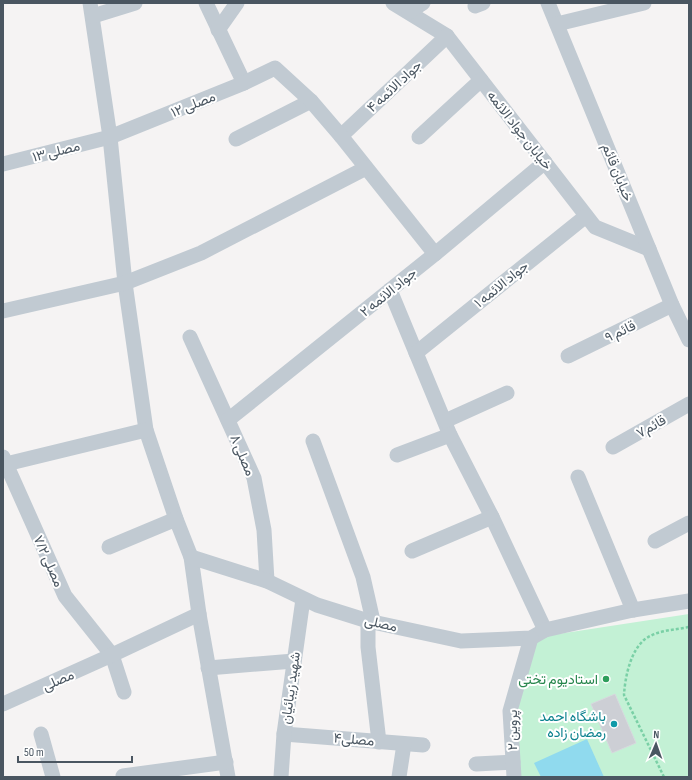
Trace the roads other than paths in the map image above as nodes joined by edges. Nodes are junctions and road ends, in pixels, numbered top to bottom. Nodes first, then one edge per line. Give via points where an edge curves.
1 (135, 3) edge
2 (206, 3) edge
3 (237, 3) edge
4 (393, 3) edge
5 (423, 3) edge
6 (548, 3) edge
7 (644, 3) edge
8 (91, 10) edge
9 (409, 12) junction
10 (557, 24) junction
11 (218, 30) junction
12 (447, 36) junction
13 (481, 80) junction
14 (244, 83) junction
15 (311, 101) junction
16 (341, 136) junction
17 (110, 137) junction
18 (419, 137) dead end
19 (236, 139) dead end
20 (545, 162) junction
21 (3, 164) edge
22 (366, 168) junction
23 (586, 216) junction
24 (649, 249) junction
25 (435, 254) junction
26 (125, 283) junction
27 (390, 290) junction
28 (672, 305) junction
29 (3, 311) edge
30 (190, 337) dead end
31 (689, 340) edge
32 (416, 353) junction
33 (568, 356) dead end
34 (507, 393) dead end
35 (689, 404) edge
36 (228, 420) junction
37 (447, 428) junction
38 (146, 430) junction
39 (313, 441) dead end
40 (613, 447) dead end
41 (397, 455) dead end
42 (4, 460) edge
43 (578, 477) dead end
44 (492, 517) junction
45 (176, 519) junction
46 (689, 523) edge
47 (655, 541) dead end
48 (109, 547) dead end
49 (412, 551) dead end
50 (191, 557) junction
51 (267, 581) junction
52 (303, 599) junction
53 (689, 601) edge
54 (633, 610) junction
55 (199, 614) junction
56 (371, 621) junction
57 (545, 630) junction
58 (531, 638) junction
59 (112, 655) junction
60 (294, 661) junction
61 (208, 668) junction
62 (124, 692) dead end
63 (3, 704) edge
64 (41, 734) dead end
65 (284, 734) junction
66 (379, 742) junction
67 (404, 744) junction
68 (423, 745) dead end
69 (226, 762) junction
70 (476, 764) dead end
71 (513, 770) edge
72 (123, 776) edge
73 (53, 777) edge
74 (228, 777) edge
75 (281, 777) edge
76 (399, 777) edge

1 - 8 street
2 - 11 street
3 - 11 street
4 - 9 street, خیابان جواد الائمه
5 - 9 street
6 - 10 street, خیابان قائم
7 - 10 street
8 - 17 street
9 - 12 street, خیابان جواد الائمه
10 - 24 street, خیابان قائم
11 - 14 street
12 - 13 street, خیابان جواد الائمه
12 - 16 street, جواد الائمه ۴
13 - 18 street
13 - 20 street, خیابان جواد الائمه
14 - 15 street, مصلی ۱۲ via 275,68
14 - 17 street, مصلی ۱۲
15 - 16 street
15 - 19 street
16 - 22 street
17 - 21 street, مصلی ۱۳
17 - 26 street
20 - 23 street, خیابان جواد الائمه
20 - 25 street, جواد الائمه ۲
22 - 25 street
22 - 26 street via 201,253
23 - 24 street, خیابان جواد الائمه via 595,228
23 - 32 street, جواد الائمه ۱
24 - 28 street, خیابان قائم
25 - 27 street, جواد الائمه ۲
26 - 29 street
26 - 38 street
27 - 32 street
27 - 36 street, جواد الائمه ۲
28 - 31 street, خیابان قائم
28 - 33 street, قائم ۹
30 - 36 street, مصلی ۸
32 - 37 street
34 - 37 street
35 - 40 street, قائم۷
36 - 51 street, مصلی ۸ via 254,478 264,530
37 - 41 street
37 - 44 street
38 - 42 street
38 - 45 street
39 - 56 street via 363,577
42 - 59 street, مصلی ۷/۲ via 65,596
43 - 54 street
44 - 49 street
44 - 57 street
45 - 48 street
45 - 50 street
46 - 47 street
50 - 51 street, مصلی
50 - 55 street
51 - 52 street, مصلی
52 - 56 street, مصلی
52 - 60 street, شهید زیبائیان
53 - 54 street, مصلی
54 - 57 street, مصلی
55 - 59 street, مصلی
55 - 61 street
56 - 58 street, مصلی via 461,642
56 - 66 street via 368,647
57 - 58 street, مصلی
58 - 71 street, پروین ۲ via 510,711
59 - 62 street
59 - 63 street, مصلی
60 - 61 street
60 - 65 street, شهید زیبائیان
61 - 69 street
64 - 73 street
65 - 66 street, مصلی۴
65 - 75 street, شهید زیبائیان
66 - 67 street, مصلی۴
67 - 68 street, مصلی۴
67 - 76 street
69 - 72 street
69 - 74 street
70 - 71 street

